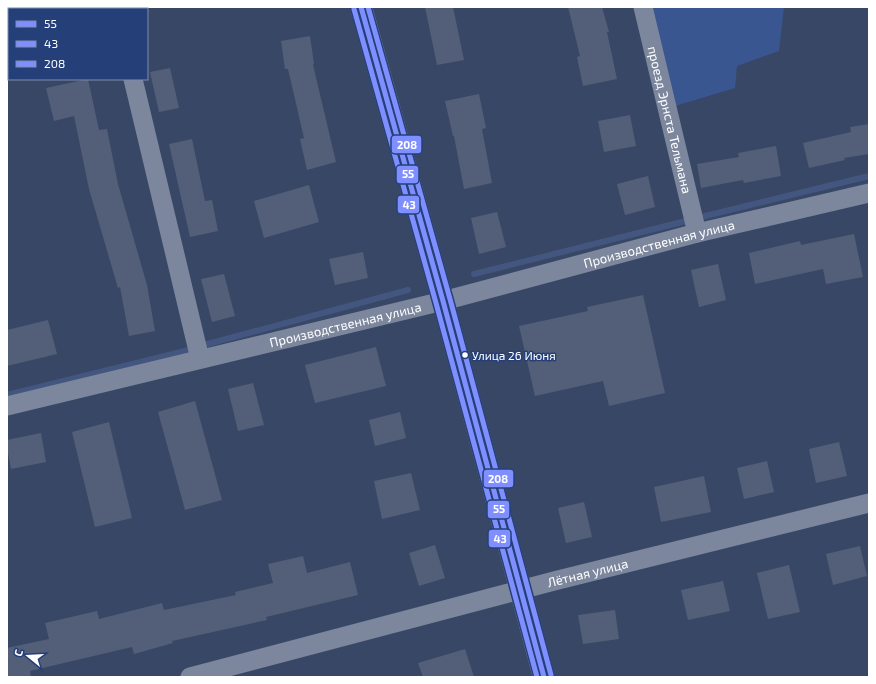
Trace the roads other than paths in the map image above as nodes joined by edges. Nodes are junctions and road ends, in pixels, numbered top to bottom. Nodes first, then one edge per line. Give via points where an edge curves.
1 (361, 7) edge
2 (643, 7) edge
3 (133, 80) edge
4 (869, 193) edge
5 (698, 233) junction
6 (443, 301) junction
7 (200, 359) junction
8 (7, 406) edge
9 (869, 503) edge
10 (522, 590) junction
11 (190, 677) edge
12 (544, 677) edge

1 - 6 main road
2 - 5 street, проезд Эрнста Тельмана
3 - 7 street
4 - 5 street, Производственная улица
5 - 6 street, Производственная улица
6 - 7 street, Производственная улица
6 - 10 main road
7 - 8 street, Производственная улица
9 - 10 street, Лётная улица
10 - 11 street, Лётная улица
10 - 12 main road

